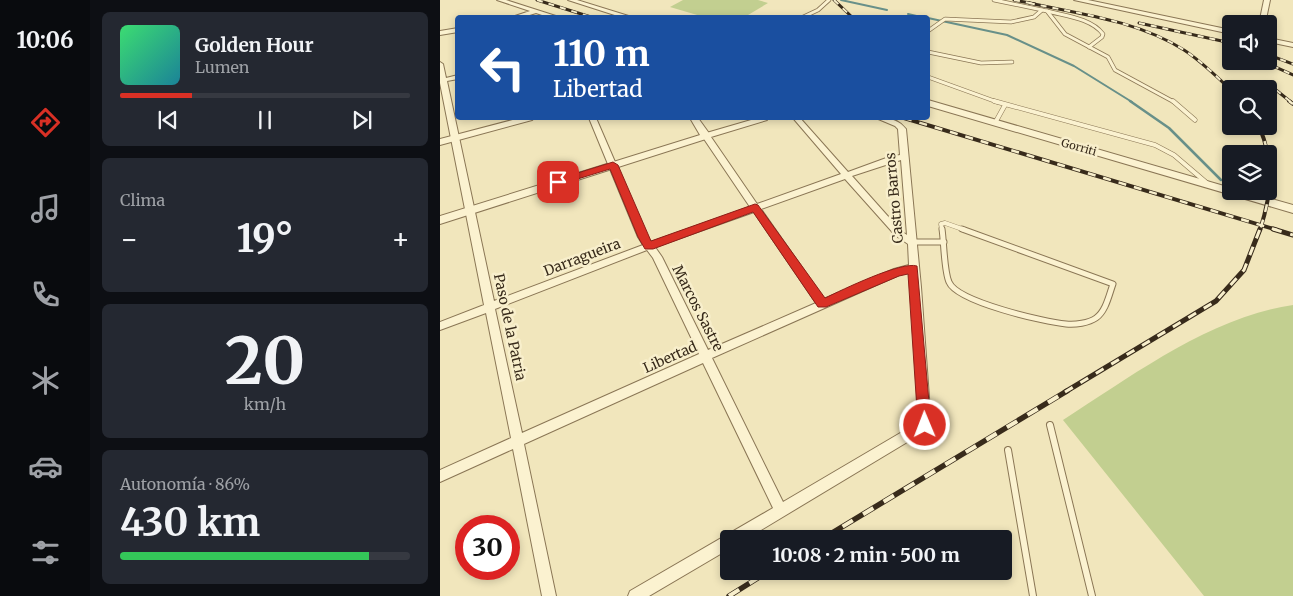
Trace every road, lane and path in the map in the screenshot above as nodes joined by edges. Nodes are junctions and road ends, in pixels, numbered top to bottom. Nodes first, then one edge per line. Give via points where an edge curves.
1 (500, 0) edge
2 (571, 0) edge
3 (829, 0) edge
4 (994, 0) edge
5 (1078, 0) edge
6 (1267, 0) edge
7 (583, 2) edge
8 (1042, 10) junction
9 (537, 11) junction
10 (1047, 11) junction
11 (523, 15) edge
12 (544, 15) edge
13 (623, 15) edge
14 (807, 15) edge
15 (1264, 15) edge
16 (930, 29) edge
17 (455, 30) edge
18 (1222, 30) edge
19 (440, 33) edge
20 (1277, 42) edge
21 (1293, 45) edge
22 (1089, 47) junction
23 (930, 52) edge
24 (1012, 62) dead end
25 (440, 64) edge
26 (455, 78) edge
27 (930, 78) edge
28 (442, 81) edge
29 (930, 104) edge
30 (1006, 105) junction
31 (521, 120) edge
32 (593, 120) edge
33 (695, 120) edge
34 (758, 120) edge
35 (798, 120) edge
36 (888, 120) edge
37 (1195, 120) dead end
38 (995, 123) junction
39 (706, 136) junction
40 (456, 137) junction
41 (440, 142) edge
42 (904, 157) junction
43 (613, 165) junction
44 (846, 175) junction
45 (1210, 185) junction
46 (755, 208) junction
47 (1293, 209) edge
48 (470, 210) junction
49 (440, 220) edge
50 (911, 242) junction
51 (944, 242) junction
52 (649, 246) junction
53 (914, 268) junction
54 (822, 304) junction
55 (491, 307) junction
56 (440, 326) edge
57 (706, 356) junction
58 (1050, 425) dead end
59 (518, 441) junction
60 (1008, 450) dead end
61 (440, 476) edge
62 (781, 511) junction
63 (748, 530) edge
64 (720, 546) edge
65 (548, 596) edge
66 (635, 596) edge
67 (1033, 596) edge
68 (1092, 596) edge

1 - 9 street
2 - 7 street
3 - 14 lane
4 - 8 lane
5 - 18 street
6 - 15 street
7 - 13 street
8 - 10 lane
8 - 16 lane via 1031,19 1020,21 945,18
9 - 11 street
9 - 12 street
10 - 22 lane via 1065,34
10 - 22 lane via 1101,30 1102,37
17 - 19 street
20 - 21 street
22 - 37 lane via 1108,57 1115,70 1172,100
23 - 24 lane via 971,60
25 - 28 street, Paso de la Patria
26 - 28 street
27 - 30 lane
28 - 40 street, Paso de la Patria
29 - 38 street, Gorriti
30 - 38 lane
30 - 45 lane via 1155,145 1174,155
31 - 40 street
32 - 43 street, Marcos Sastre
33 - 39 street
34 - 39 street
35 - 44 street
36 - 42 street, Castro Barros via 902,129
38 - 45 street, Gorriti
39 - 43 street
39 - 46 street
40 - 41 street
40 - 48 street, Paso de la Patria
42 - 44 street, Darragueira
42 - 50 street, Castro Barros
43 - 48 street
43 - 52 street, Marcos Sastre
44 - 46 street, Darragueira
44 - 50 street via 898,233
45 - 47 street, Gorriti
46 - 52 street, Darragueira
46 - 54 street
48 - 49 street
48 - 55 street, Paso de la Patria
50 - 51 lane
50 - 53 street, Castro Barros
51 - 51 lane via 941,224 945,223 1113,284 1096,318 1068,324 1018,315 955,291 951,287
52 - 55 street, Darragueira
52 - 57 street, Marcos Sastre
53 - 54 street, Libertad
53 - 62 street, Castro Barros via 925,425
54 - 57 street, Libertad
55 - 56 street, Darragueira
55 - 59 street, Paso de la Patria
57 - 59 street, Libertad
57 - 62 street, Marcos Sastre
58 - 68 lane
59 - 61 street, Libertad
59 - 65 street, Paso de la Patria
60 - 67 lane
62 - 63 street
64 - 66 street

